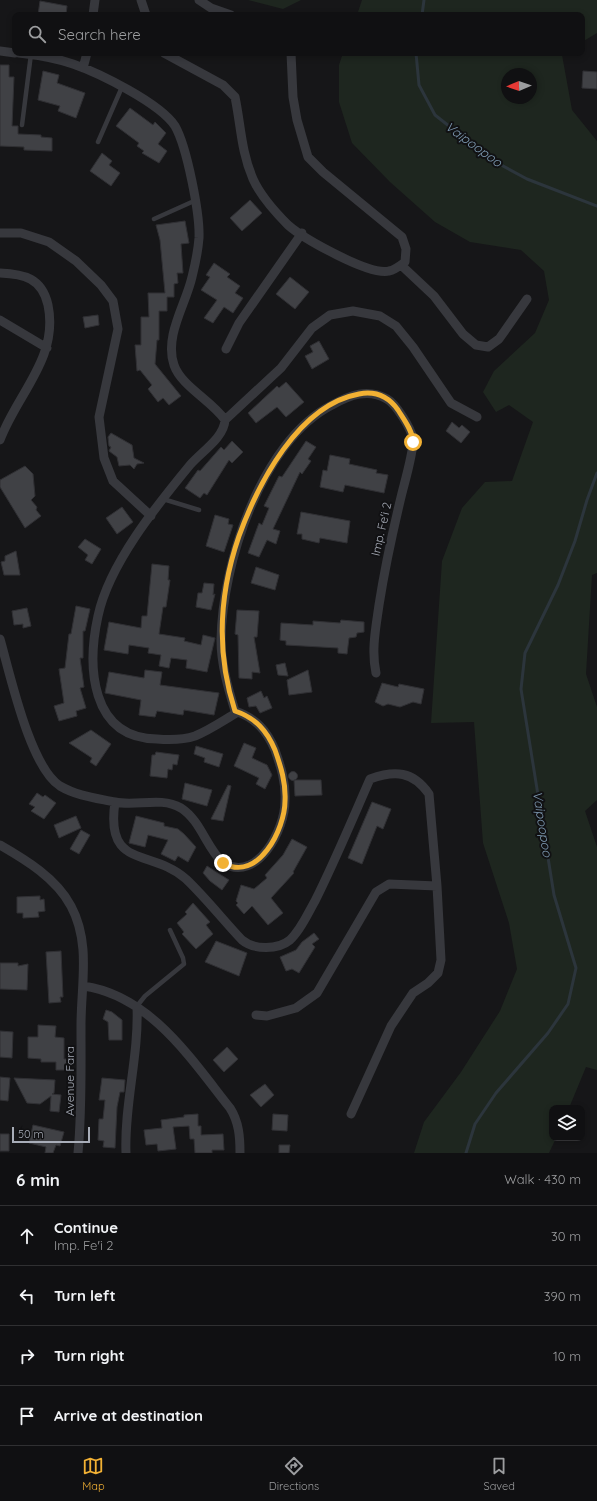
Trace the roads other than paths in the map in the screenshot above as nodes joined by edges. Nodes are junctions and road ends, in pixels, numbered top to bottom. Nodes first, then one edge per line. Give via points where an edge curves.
1 (95, 0) edge
2 (141, 0) edge
3 (199, 0) edge
4 (93, 12) edge
5 (145, 12) edge
6 (222, 12) edge
7 (0, 51) edge
8 (12, 53) edge
9 (31, 56) edge
10 (40, 56) edge
11 (86, 56) edge
12 (169, 56) edge
13 (291, 56) edge
14 (82, 68) junction
15 (122, 87) junction
16 (22, 124) dead end
17 (98, 142) dead end
18 (194, 201) junction
19 (154, 219) dead end
20 (0, 232) edge
21 (302, 234) junction
22 (401, 265) junction
23 (0, 273) edge
24 (527, 299) dead end
25 (0, 320) edge
26 (47, 348) junction
27 (226, 348) dead end
28 (478, 417) dead end
29 (225, 420) junction
30 (0, 440) edge
31 (163, 499) junction
32 (199, 510) dead end
33 (151, 516) junction
34 (0, 639) edge
35 (376, 673) dead end
36 (238, 712) junction
37 (115, 802) junction
38 (0, 845) edge
39 (437, 886) junction
40 (170, 930) dead end
41 (83, 986) junction
42 (137, 1006) junction
43 (256, 1015) dead end
44 (351, 1114) dead end
45 (78, 1153) edge
46 (126, 1153) edge
47 (240, 1153) edge

1 - 4 street
2 - 5 street
3 - 6 street
7 - 8 street
9 - 16 lane
10 - 14 street
11 - 14 street
12 - 21 street via 222,85 235,97 242,146 254,180 264,199 289,226
13 - 22 street via 293,97 308,157 402,237 406,249 405,262
14 - 15 street
15 - 17 lane
15 - 18 street via 161,110 175,126 183,146
18 - 19 lane
18 - 29 street via 199,238 192,278 171,350 174,366 184,380 220,412
20 - 33 street via 21,232 49,242 101,285 113,301 118,329 99,417 104,458 113,481
21 - 22 street via 355,264 376,271 390,271
21 - 27 street via 239,323
22 - 24 street via 434,296 463,334 476,345 488,347 499,339
23 - 26 street via 29,277 40,287 47,299 50,316
25 - 26 street
26 - 30 street
28 - 29 street via 451,403 396,326 380,316 353,311 330,316 312,328 281,368
29 - 31 street via 223,431 191,464
31 - 32 lane
31 - 33 street
33 - 36 street via 117,564 98,616 93,670 100,704 118,728 146,739 168,740 194,736
34 - 37 street via 37,757 46,771 59,785 75,793
35 - 36 street, Imp. Fe'i 2 via 373,651 384,569 413,437 399,412 387,399 369,392 343,399 324,409 287,444 265,477 239,537 229,577 221,644 231,699 235,711
36 - 37 street via 248,716 268,734 280,763 285,785 284,815 279,832 265,853 255,862 239,868 223,863 192,817 178,807 161,802
37 - 39 street via 114,834 123,848 185,878 242,940 253,946 275,946 291,939 306,918 327,877 370,779 388,773 404,775 421,782 429,794
38 - 41 street, Avenue Fara via 51,880 70,904 79,924 83,946
39 - 43 street via 389,884 376,892 317,993 296,1008 267,1016
39 - 44 street via 441,960 438,973 413,993 391,1026
40 - 42 lane via 184,964 145,996
41 - 42 street via 122,997
41 - 45 street, Avenue Fara
42 - 46 street via 138,1029
42 - 47 street via 193,1061 230,1108 239,1129

